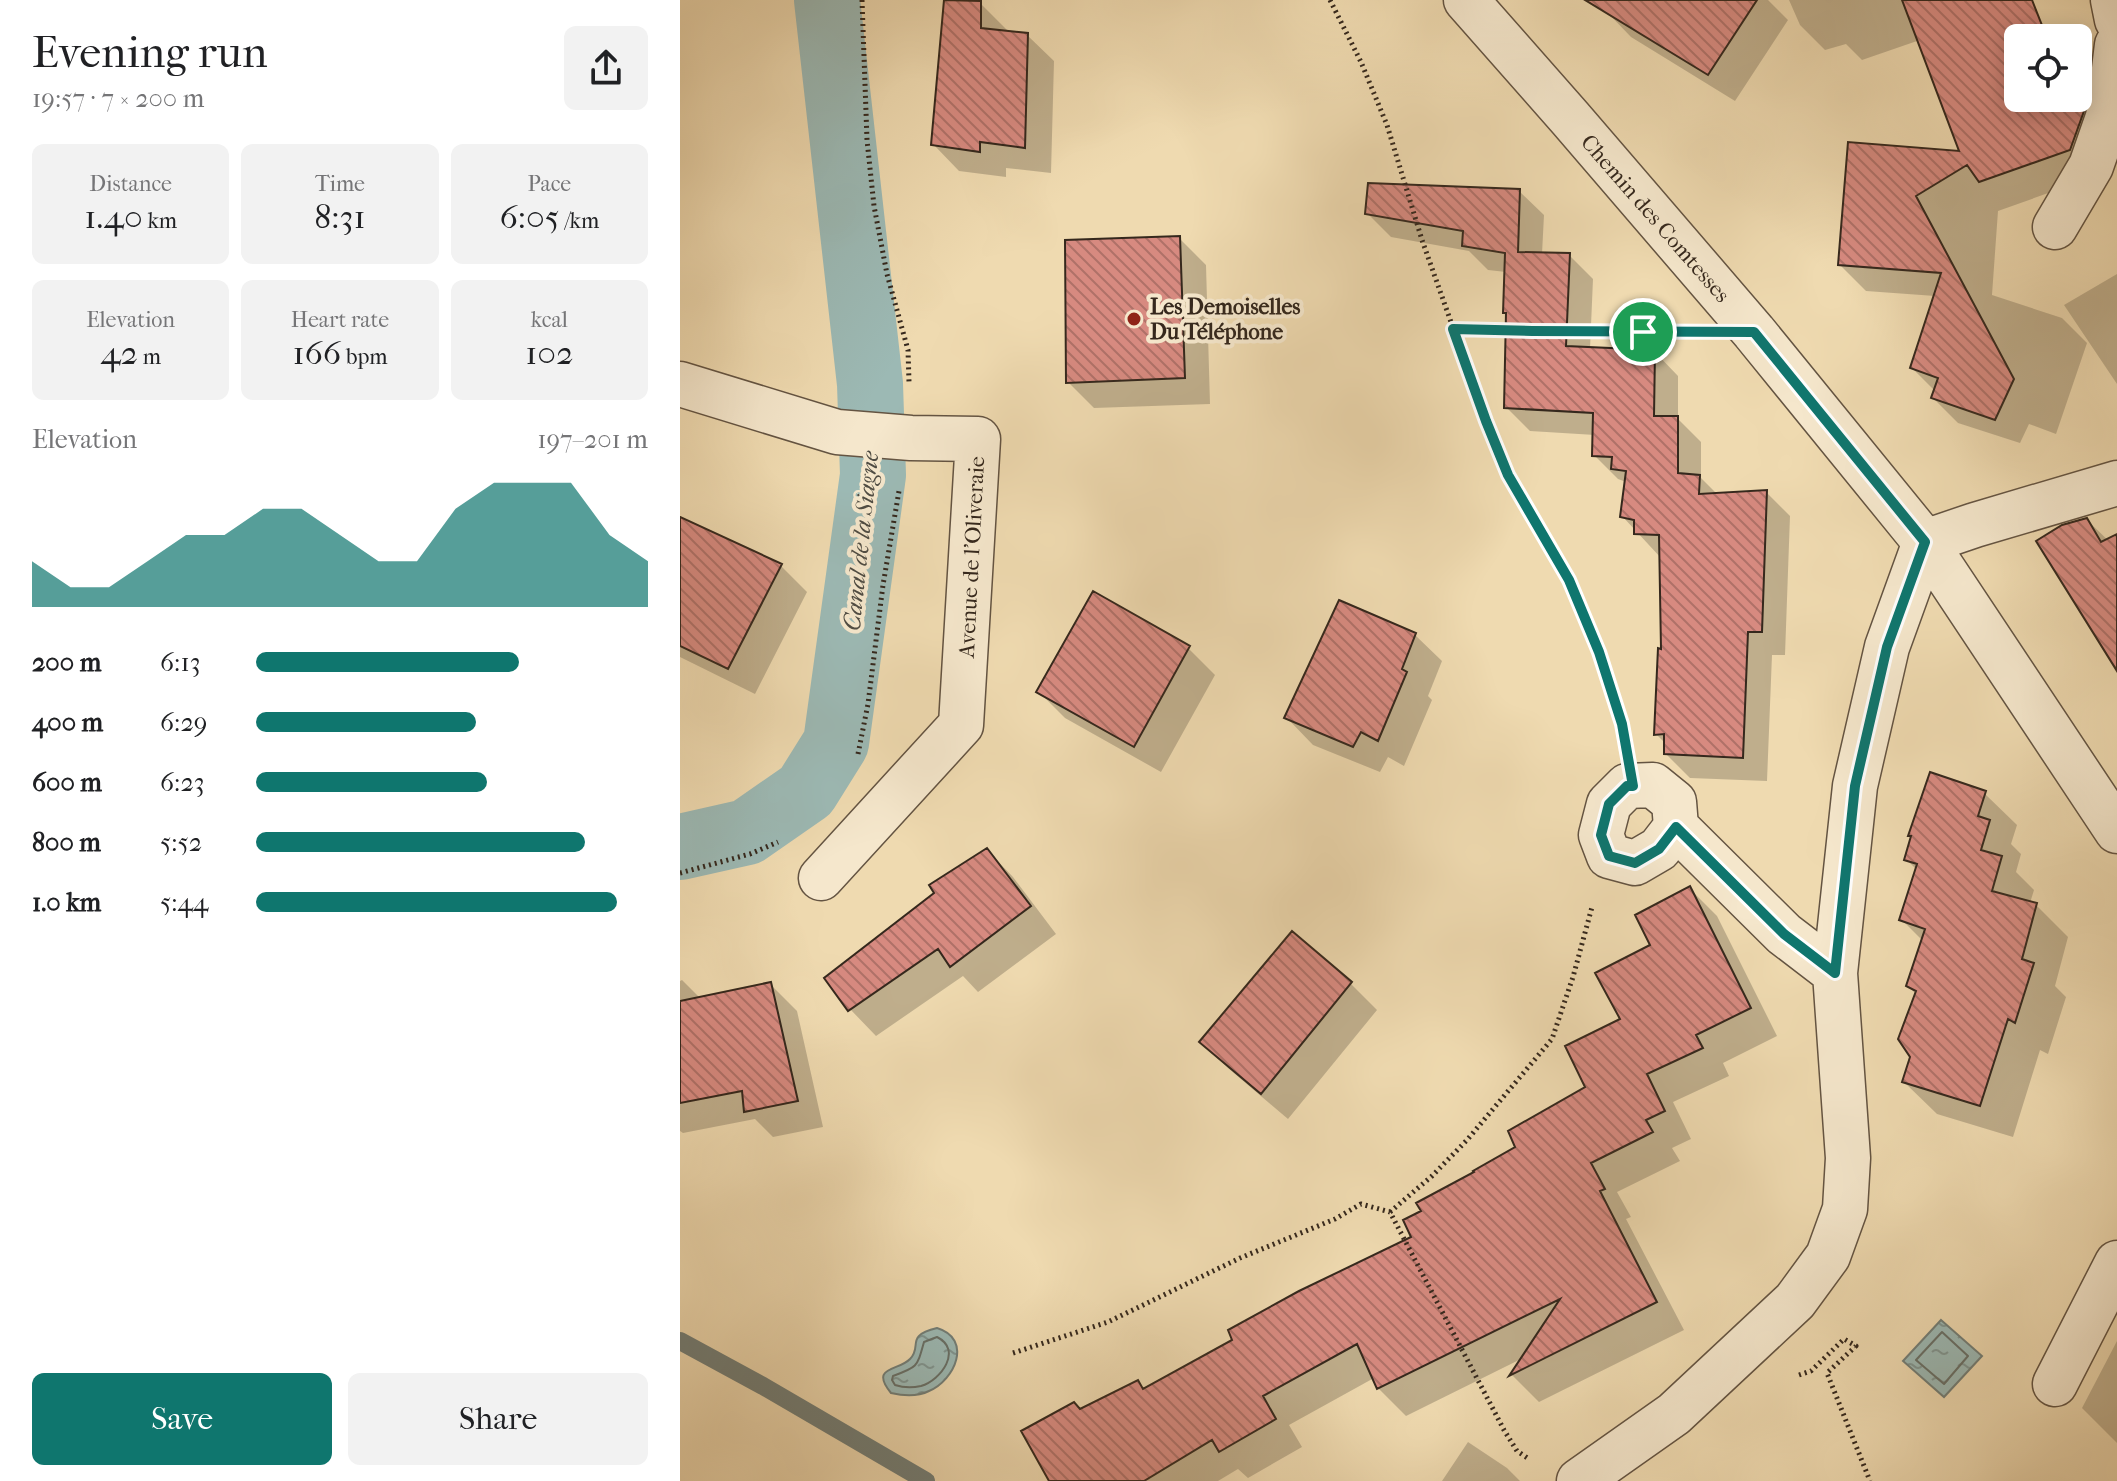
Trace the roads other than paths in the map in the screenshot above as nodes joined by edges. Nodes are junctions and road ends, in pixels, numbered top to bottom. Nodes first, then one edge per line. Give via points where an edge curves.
1 (1466, 0) edge
2 (2113, 0) edge
3 (2117, 20) edge
4 (2117, 45) edge
5 (2055, 227) dead end
6 (680, 384) edge
7 (2117, 483) edge
8 (1925, 542) junction
9 (1676, 827) junction
10 (2117, 831) edge
11 (821, 878) dead end
12 (1835, 973) junction
13 (2117, 1263) edge
14 (2055, 1384) dead end
15 (1579, 1481) edge

1 - 8 street, Chemin des Comtesses via 1754,332
2 - 3 street
4 - 5 street via 2108,117 2091,166
6 - 11 street, Avenue de l'Oliveraie via 837,432 978,439 961,725
7 - 8 street
8 - 10 street, Chemin des Comtesses
8 - 12 street via 1887,647 1855,786
9 - 9 street via 1674,802 1653,785 1627,786 1609,804 1601,835 1609,856 1635,863 1659,849
9 - 12 street via 1784,934
12 - 15 street via 1848,1158 1845,1209 1828,1256 1795,1301 1674,1414
13 - 14 street

